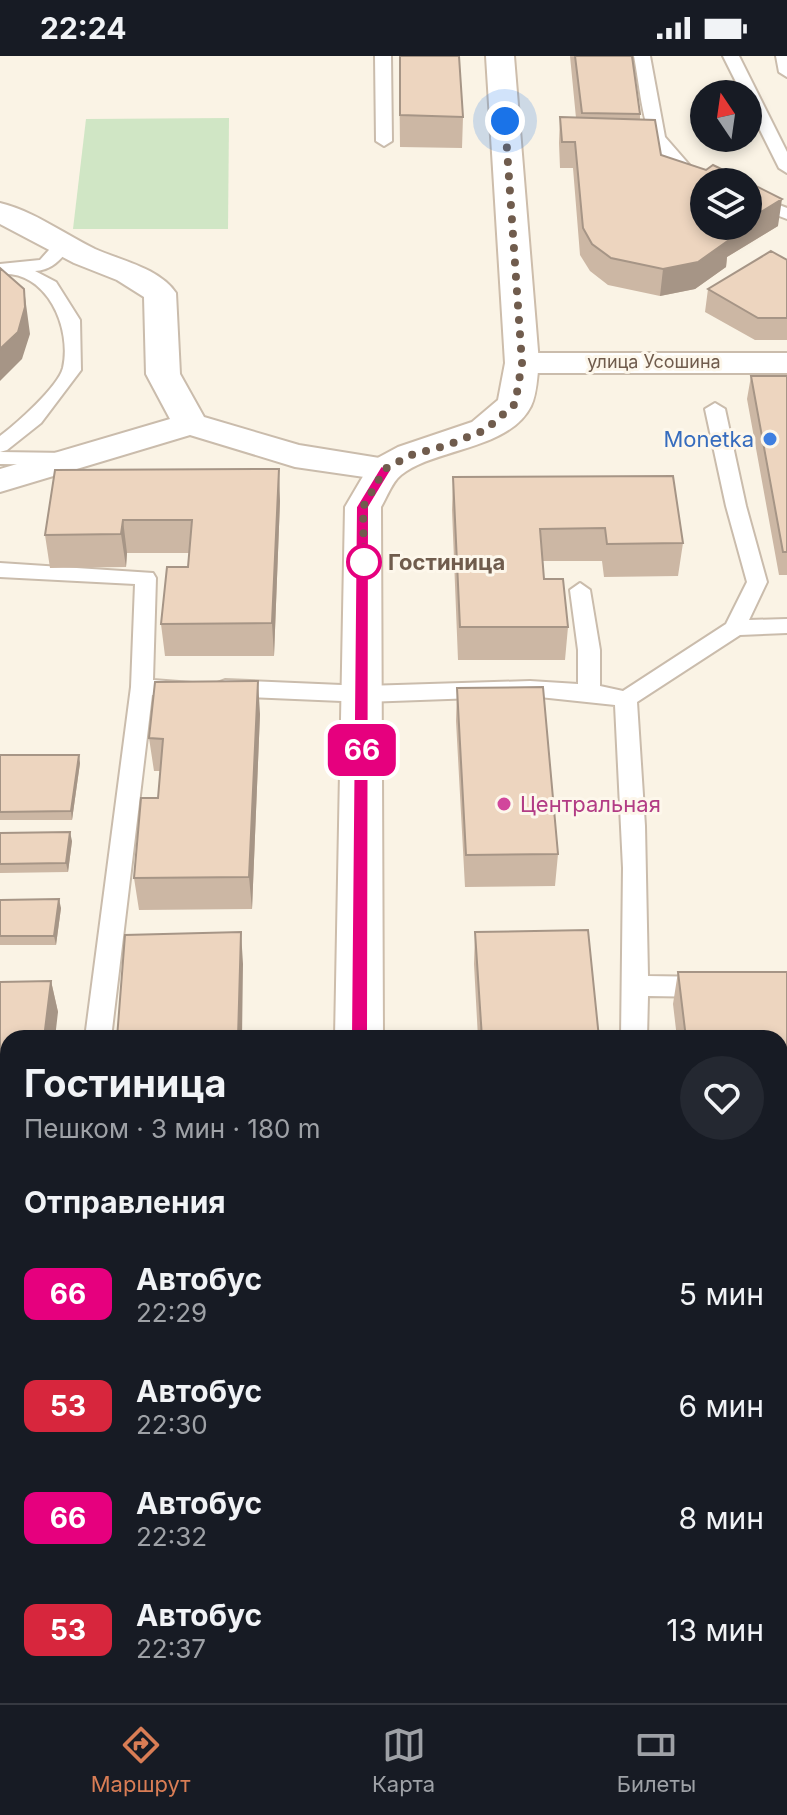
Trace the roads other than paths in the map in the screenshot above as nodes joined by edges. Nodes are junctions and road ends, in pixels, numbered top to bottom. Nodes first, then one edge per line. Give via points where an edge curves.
1 (383, 56) edge
2 (500, 56) edge
3 (642, 56) edge
4 (731, 56) edge
5 (784, 56) edge
6 (787, 72) edge
7 (384, 141) dead end
8 (787, 168) edge
9 (690, 174) edge
10 (762, 204) edge
11 (0, 212) edge
12 (787, 214) edge
13 (63, 245) junction
14 (9, 269) edge
15 (522, 363) junction
16 (787, 363) edge
17 (715, 409) dead end
18 (190, 424) junction
19 (0, 446) edge
20 (0, 458) edge
21 (67, 459) junction
22 (385, 469) junction
23 (0, 481) edge
24 (0, 570) edge
25 (580, 590) dead end
26 (787, 626) edge
27 (735, 628) junction
28 (142, 687) junction
29 (589, 690) junction
30 (363, 694) junction
31 (626, 699) junction
32 (636, 986) junction
33 (726, 987) edge
34 (99, 1030) edge
35 (359, 1030) edge
36 (634, 1030) edge

1 - 7 lane
2 - 15 street
3 - 9 lane via 657,138
4 - 8 lane
5 - 6 lane
10 - 12 lane
11 - 13 street
13 - 14 lane via 45,265
13 - 18 street via 160,293 163,374
14 - 19 lane via 50,286 71,320 72,370 34,419
15 - 16 street, улица Усошина
15 - 22 street via 515,404 485,430
17 - 27 lane via 757,582
18 - 21 street
18 - 22 street via 295,456
20 - 21 lane
21 - 23 street
22 - 30 street via 363,507
24 - 28 lane via 146,578
25 - 29 lane
26 - 27 lane
27 - 31 lane
28 - 30 lane
28 - 34 lane
29 - 30 lane
29 - 31 lane
30 - 35 street
31 - 32 lane via 634,802
32 - 33 lane
32 - 36 lane

